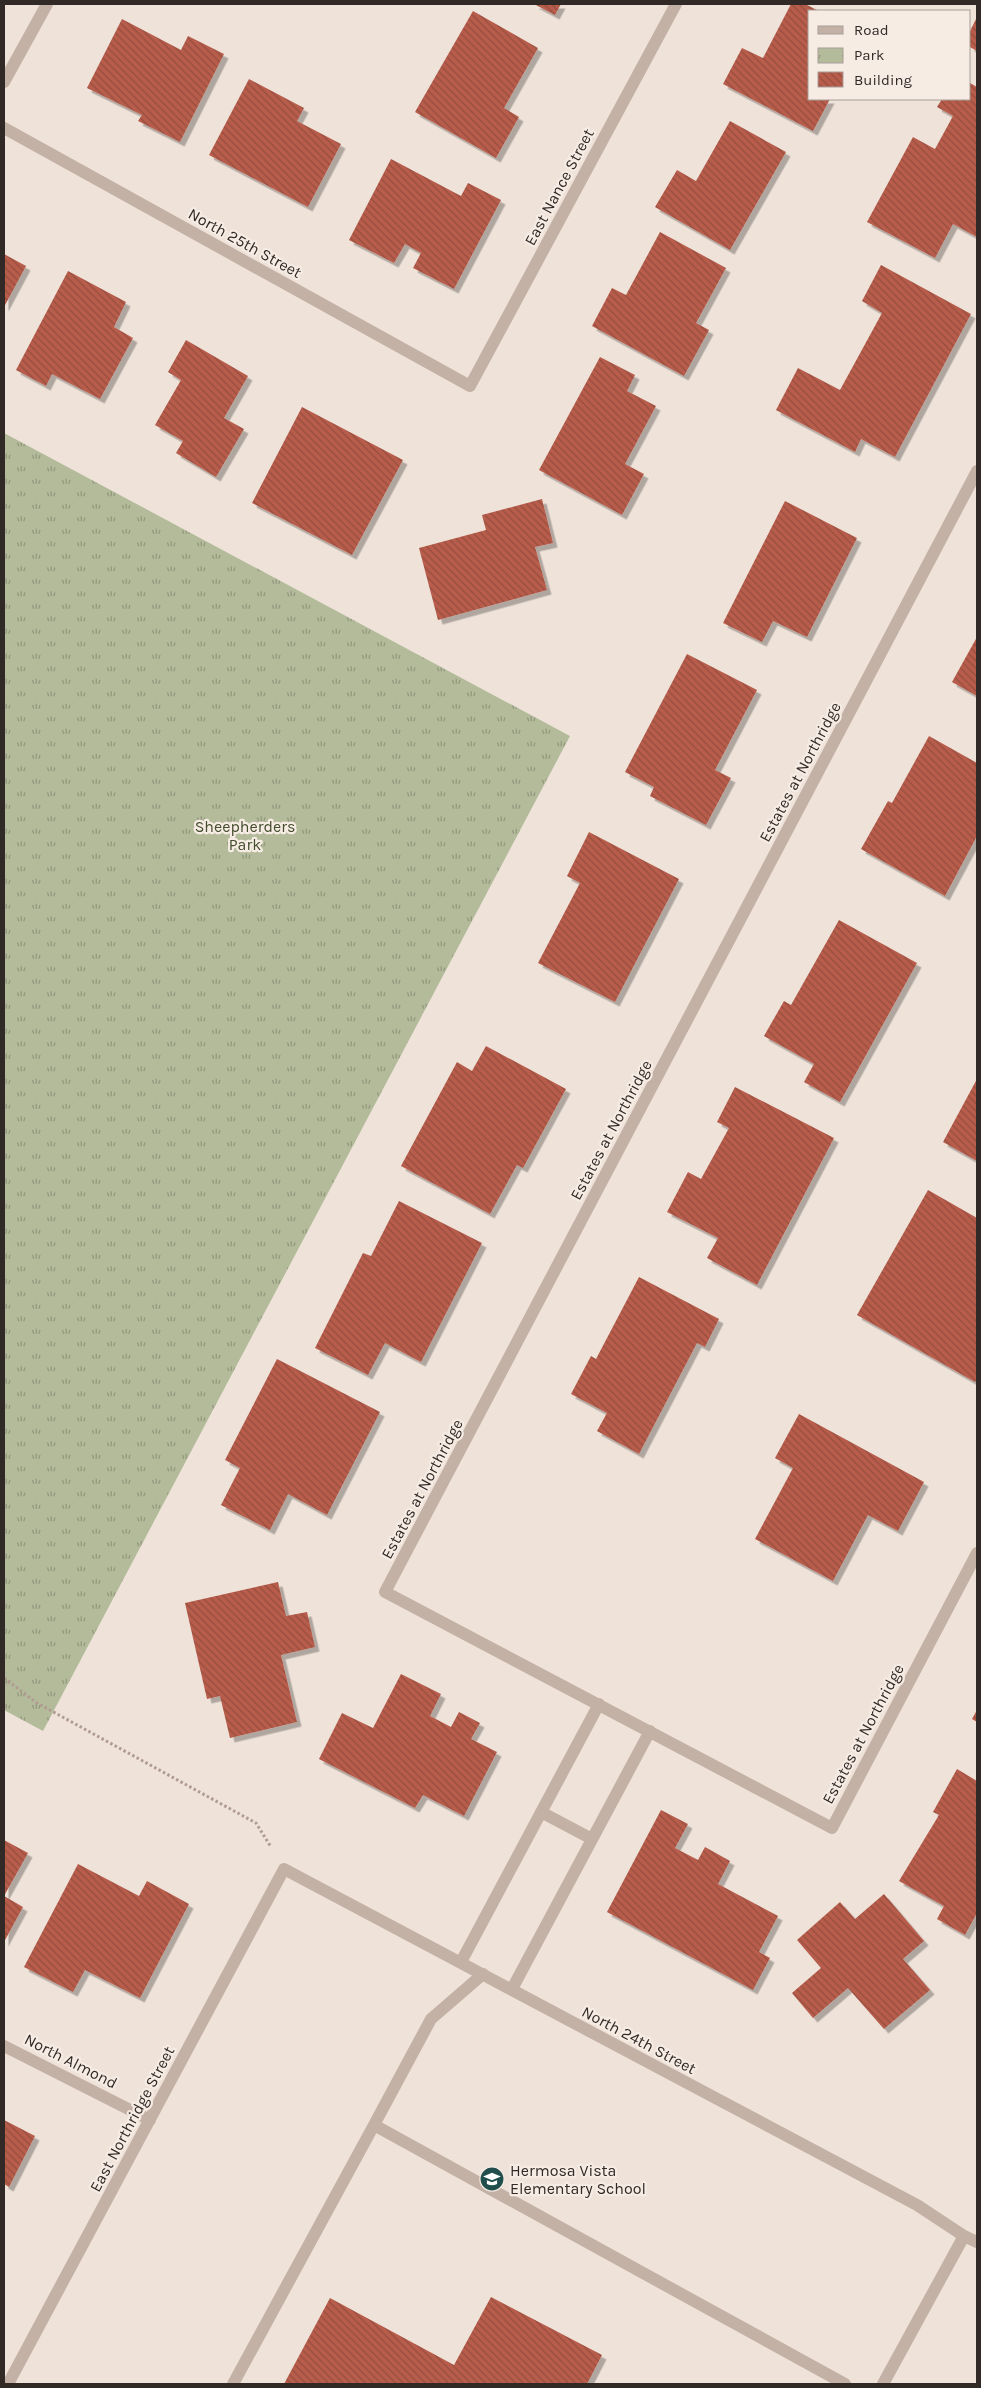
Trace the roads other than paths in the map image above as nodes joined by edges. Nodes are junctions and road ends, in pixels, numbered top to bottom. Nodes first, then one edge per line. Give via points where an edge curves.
1 (47, 4) edge
2 (676, 4) edge
3 (4, 82) edge
4 (4, 128) edge
5 (470, 386) joint
6 (977, 471) edge
7 (977, 1553) edge
8 (598, 1704) junction
9 (650, 1732) junction
10 (541, 1812) junction
11 (592, 1839) junction
12 (284, 1869) joint
13 (461, 1962) junction
14 (483, 1974) junction
15 (512, 1989) junction
16 (4, 2046) edge
17 (150, 2120) junction
18 (374, 2125) junction
19 (964, 2236) junction
20 (977, 2242) edge
21 (8, 2384) edge
22 (233, 2384) edge
23 (845, 2384) edge
24 (883, 2384) edge

1 - 3 street
2 - 5 street, East Nance Street
4 - 5 street, North 25th Street
6 - 8 street, Estates at Northridge via 386,1592
7 - 9 street, Estates at Northridge via 832,1828
8 - 9 street, Estates at Northridge
8 - 10 street
9 - 11 street
10 - 11 street
10 - 13 street
11 - 15 street
12 - 13 street, North 24th Street
12 - 17 street, East Northridge Street
13 - 14 street, North 24th Street
14 - 15 street, North 24th Street
14 - 18 street via 431,2019
15 - 19 street, North 24th Street via 917,2205
16 - 17 street, North Almond
17 - 21 street, East Northridge Street
18 - 22 street
18 - 23 street
19 - 20 street, North 24th Street
19 - 24 street

